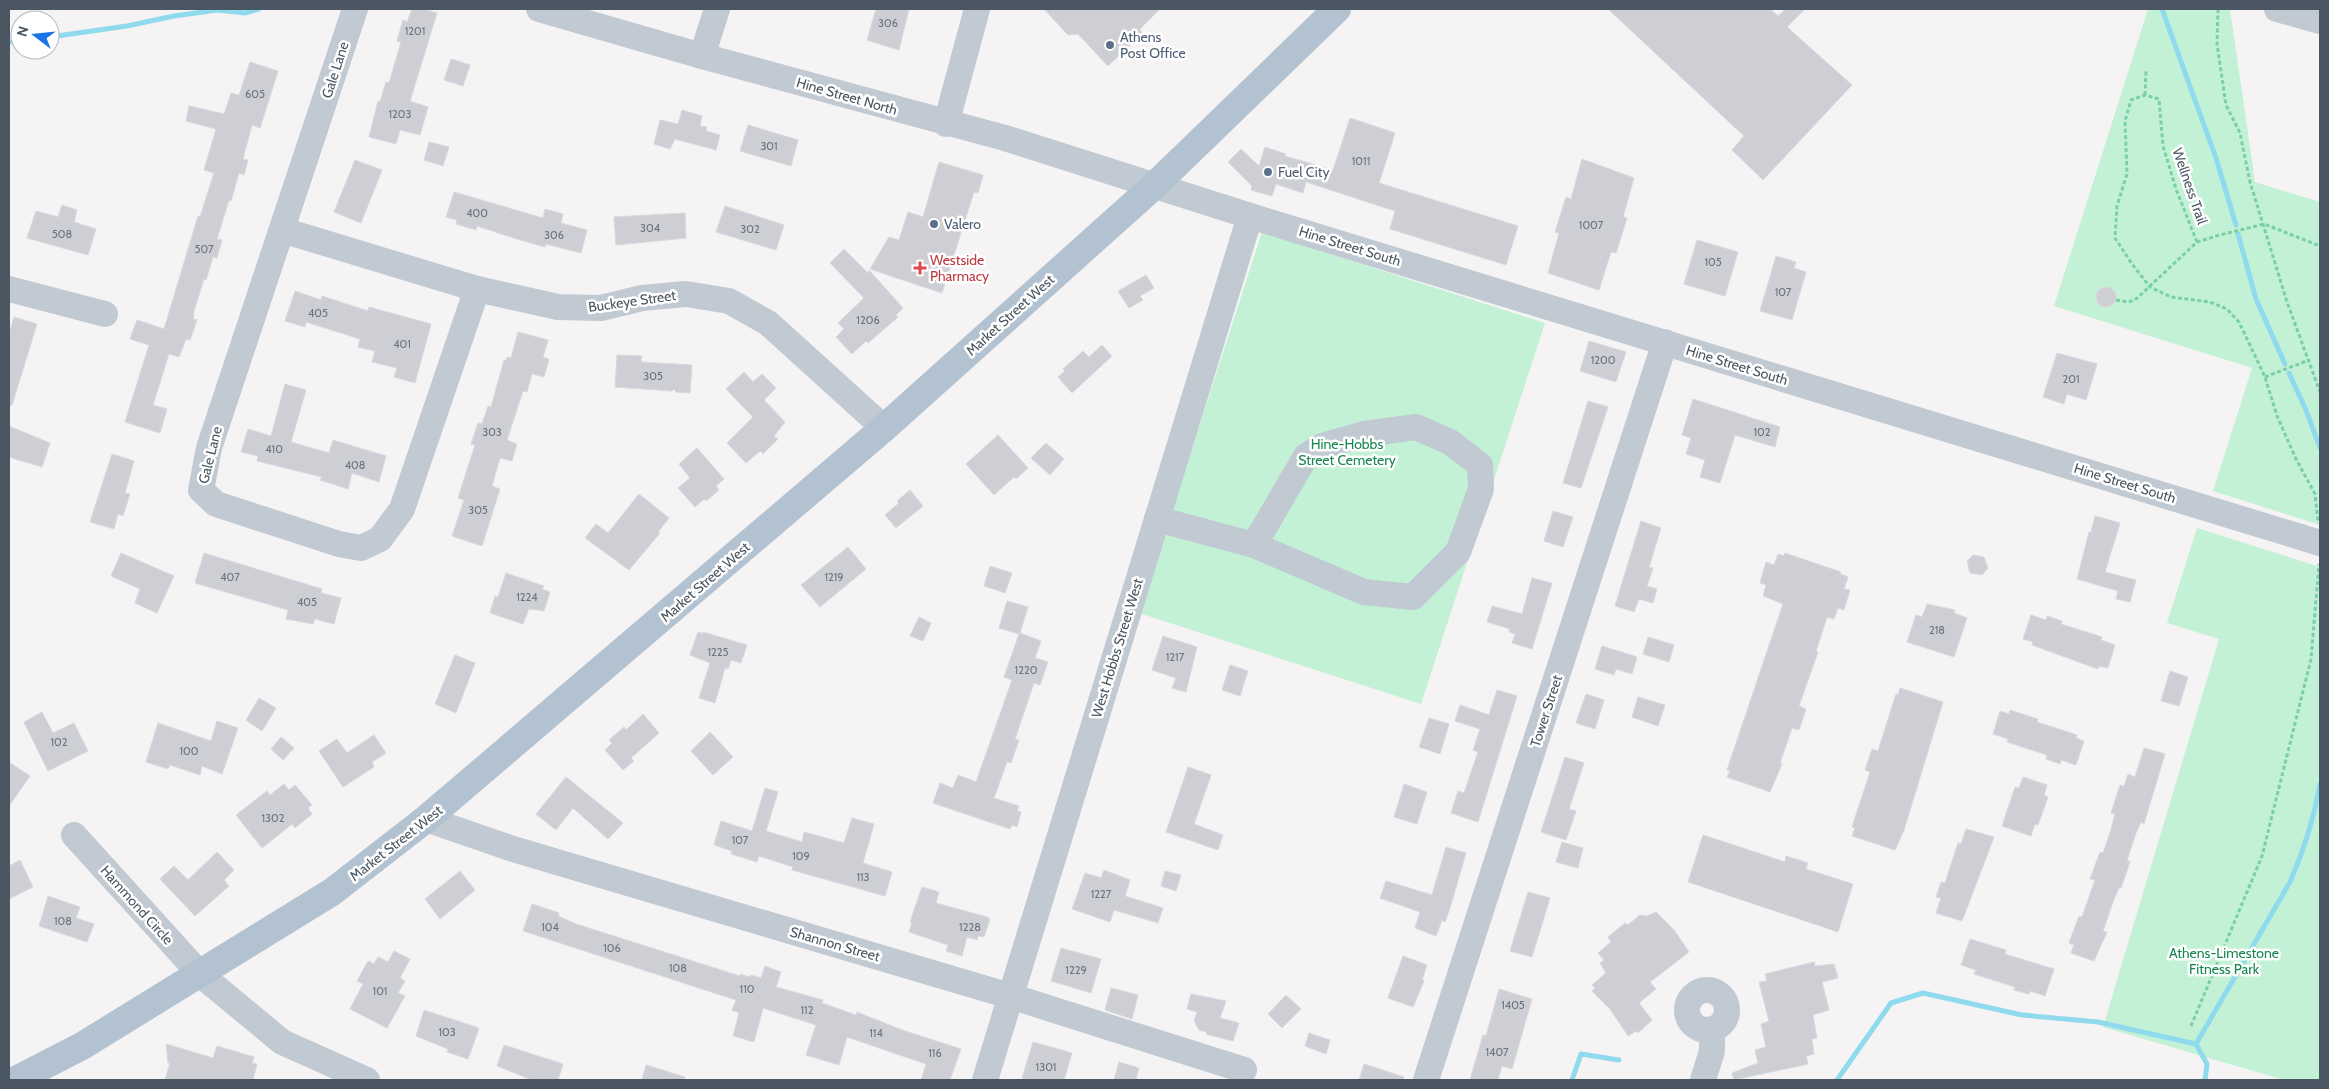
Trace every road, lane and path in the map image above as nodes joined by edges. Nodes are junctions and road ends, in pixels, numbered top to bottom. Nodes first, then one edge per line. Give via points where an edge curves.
1 (355, 9) edge
2 (539, 9) edge
3 (717, 9) edge
4 (978, 9) edge
5 (1338, 9) edge
6 (2218, 9) edge
7 (2277, 9) edge
8 (2320, 22) edge
9 (702, 56) junction
10 (2146, 71) dead end
11 (2145, 95) junction
12 (946, 124) junction
13 (1155, 185) junction
14 (1250, 216) junction
15 (2264, 224) junction
16 (282, 230) junction
17 (2197, 242) junction
18 (2320, 246) edge
19 (2150, 287) junction
20 (9, 289) edge
21 (477, 289) junction
22 (2116, 300) dead end
23 (105, 314) dead end
24 (1665, 342) junction
25 (2308, 360) junction
26 (2265, 376) junction
27 (2320, 392) edge
28 (884, 428) junction
29 (1157, 519) junction
30 (2319, 541) edge
31 (1254, 545) junction
32 (426, 820) junction
33 (74, 835) dead end
34 (201, 974) junction
35 (1010, 996) junction
36 (2190, 1026) dead end
37 (1712, 1029) dead end
38 (1244, 1070) dead end
39 (16, 1080) edge
40 (367, 1080) edge
41 (985, 1080) edge
42 (1426, 1080) edge
43 (1703, 1080) edge

1 - 16 street, Gale Lane
2 - 9 street, Hine Street North
3 - 9 street
4 - 12 street
5 - 13 main road, Market Street West
6 - 15 path via 2217,44 2226,104 2240,133 2250,182
7 - 8 street
9 - 12 street, Hine Street North
10 - 11 path
11 - 17 path, Wellness Trail via 2159,99 2164,146 2176,189
11 - 19 path via 2131,100 2125,121 2127,174 2117,206 2115,238
12 - 13 street, Hine Street North via 1005,138
13 - 14 street, Hine Street South
13 - 28 main road, Market Street West
14 - 24 street, Hine Street South
14 - 29 street, West Hobbs Street West
15 - 17 path, Wellness Trail
15 - 18 path
15 - 25 path
16 - 21 street, Buckeye Street
16 - 21 street, Gale Lane via 209,448 201,490 216,504 338,544 361,548 380,539 402,510
17 - 19 path, Wellness Trail
19 - 22 path, Wellness Trail via 2135,300
19 - 26 path via 2170,297 2210,302 2227,309 2239,322
20 - 23 street
21 - 28 street, Buckeye Street via 558,307 600,308 642,298 686,294 729,301 768,323
24 - 30 street, Hine Street South
24 - 42 street, Tower Street
25 - 26 path
25 - 27 path
26 - 30 path via 2277,416 2314,494
28 - 32 main road, Market Street West
29 - 31 street
29 - 35 street, West Hobbs Street West
30 - 36 path via 2311,659 2262,856
31 - 31 street via 1364,592 1413,597 1458,552 1481,489 1480,465 1450,442 1416,427 1364,434 1322,446 1306,456
32 - 34 main road, Market Street West via 332,892
32 - 35 street, Shannon Street via 513,849
33 - 34 street, Hammond Circle
34 - 39 main road, Market Street West via 82,1046
34 - 40 street, Hammond Circle via 282,1042
35 - 38 street, Shannon Street
35 - 41 street, West Hobbs Street West
37 - 43 street via 1712,1051

